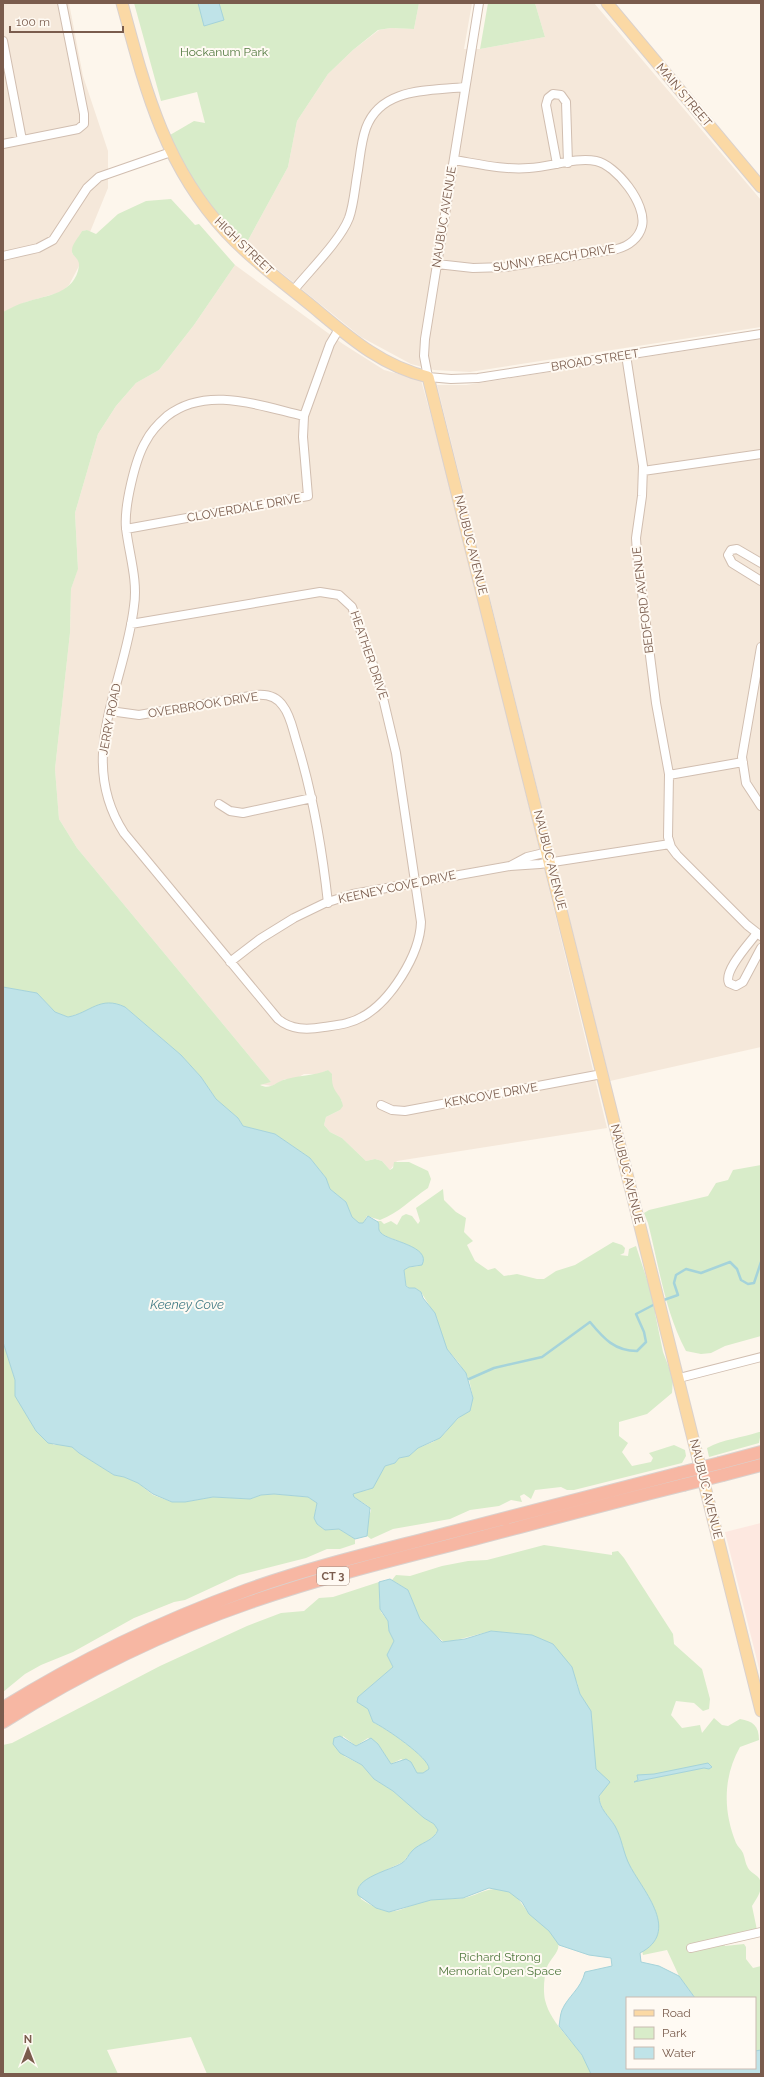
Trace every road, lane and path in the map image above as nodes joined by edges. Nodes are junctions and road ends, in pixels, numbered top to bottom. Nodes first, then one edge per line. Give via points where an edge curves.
1 (62, 3) edge
2 (122, 3) edge
3 (479, 3) edge
4 (607, 3) edge
5 (3, 41) edge
6 (466, 87) junction
7 (22, 140) junction
8 (3, 144) edge
9 (171, 152) junction
10 (454, 160) junction
11 (568, 163) junction
12 (557, 164) junction
13 (761, 187) edge
14 (3, 256) edge
15 (437, 264) junction
16 (293, 291) junction
17 (339, 329) junction
18 (761, 334) edge
19 (626, 355) junction
20 (428, 377) junction
21 (304, 416) junction
22 (761, 454) edge
23 (643, 472) junction
24 (126, 529) junction
25 (761, 563) edge
26 (761, 581) edge
27 (131, 624) junction
28 (761, 647) edge
29 (110, 711) junction
30 (743, 762) junction
31 (669, 775) junction
32 (312, 798) junction
33 (219, 804) dead end
34 (761, 806) edge
35 (670, 844) junction
36 (549, 858) junction
37 (415, 882) junction
38 (328, 903) junction
39 (759, 935) edge
40 (761, 948) edge
41 (230, 962) junction
42 (602, 1074) junction
43 (381, 1105) dead end
44 (761, 1357) edge
45 (679, 1378) junction
46 (761, 1452) edge
47 (761, 1465) edge
48 (721, 1469) junction
49 (682, 1479) junction
50 (3, 1708) edge
51 (761, 1711) edge
52 (3, 1722) edge
53 (761, 1932) edge
54 (691, 1948) dead end

1 - 7 street via 84,124 78,129
2 - 9 main road, HIGH STREET via 147,95
3 - 6 street, NAUBUC AVENUE
4 - 13 main road, MAIN STREET
5 - 7 street
6 - 10 street, NAUBUC AVENUE
6 - 16 street via 401,94 386,101 375,112 364,133 352,208 347,222 339,236
7 - 8 street
9 - 14 street via 99,177 89,185 53,240 38,248
9 - 16 main road, HIGH STREET via 195,193 220,225 246,252
10 - 12 street, SUNNY REACH DRIVE via 510,168
10 - 15 street, NAUBUC AVENUE
11 - 12 street, SUNNY REACH DRIVE
11 - 12 street via 566,102 561,95 553,94 546,104
11 - 15 street, SUNNY REACH DRIVE via 590,160 605,164 616,173 636,198 642,210 643,222 631,243 617,249 506,268
15 - 20 street, NAUBUC AVENUE via 424,347
16 - 17 main road, HIGH STREET
17 - 20 main road, HIGH STREET via 382,360
17 - 21 street, CLOVERDALE DRIVE via 330,344
18 - 19 street, BROAD STREET
19 - 20 street, BROAD STREET via 478,378
19 - 23 street, BEDFORD AVENUE
20 - 36 main road, NAUBUC AVENUE
21 - 24 street, CLOVERDALE DRIVE via 303,437 308,496
21 - 24 street, JERRY ROAD via 222,399 196,402 173,412 155,427 142,447 126,508
22 - 23 street
23 - 31 street, BEDFORD AVENUE via 637,553 656,703
24 - 27 street, JERRY ROAD via 135,588
25 - 26 street via 737,549 731,550 728,555 732,563
27 - 29 street, JERRY ROAD
27 - 37 street, HEATHER DRIVE via 318,592 336,594 346,600 355,614 386,705 398,764
28 - 30 street via 744,742
29 - 32 street, OVERBROOK DRIVE via 139,715 256,695 272,697 280,702 288,713
29 - 41 street, JERRY ROAD via 103,740 102,764 105,788 114,816 131,842
30 - 31 street
30 - 34 street via 746,783
31 - 35 street, BEDFORD AVENUE
32 - 33 street via 245,813 233,812
32 - 38 street, OVERBROOK DRIVE
35 - 36 street, KEENEY COVE DRIVE
35 - 39 street via 677,855
36 - 37 street, KEENEY COVE DRIVE via 527,857 510,866
36 - 42 main road, NAUBUC AVENUE
37 - 38 street, KEENEY COVE DRIVE via 361,892
37 - 41 street, JERRY ROAD via 420,920 420,936 415,950 382,1002 356,1020 313,1029 302,1029 286,1024 275,1016
38 - 41 street, KEENEY COVE DRIVE via 278,927
39 - 40 street via 730,970 727,978 729,983 736,986 743,982
42 - 43 street, KENCOVE DRIVE via 405,1111 392,1110
42 - 45 main road, NAUBUC AVENUE
44 - 45 street
45 - 51 main road, NAUBUC AVENUE
46 - 48 highway, CT 3
47 - 48 highway, CT 3
48 - 49 highway, CT 3, bridge
49 - 50 highway, CT 3 via 367,1554 247,1590 125,1642 62,1673
49 - 52 highway, CT 3 via 359,1568 261,1598 188,1626 120,1657 59,1688
53 - 54 street

